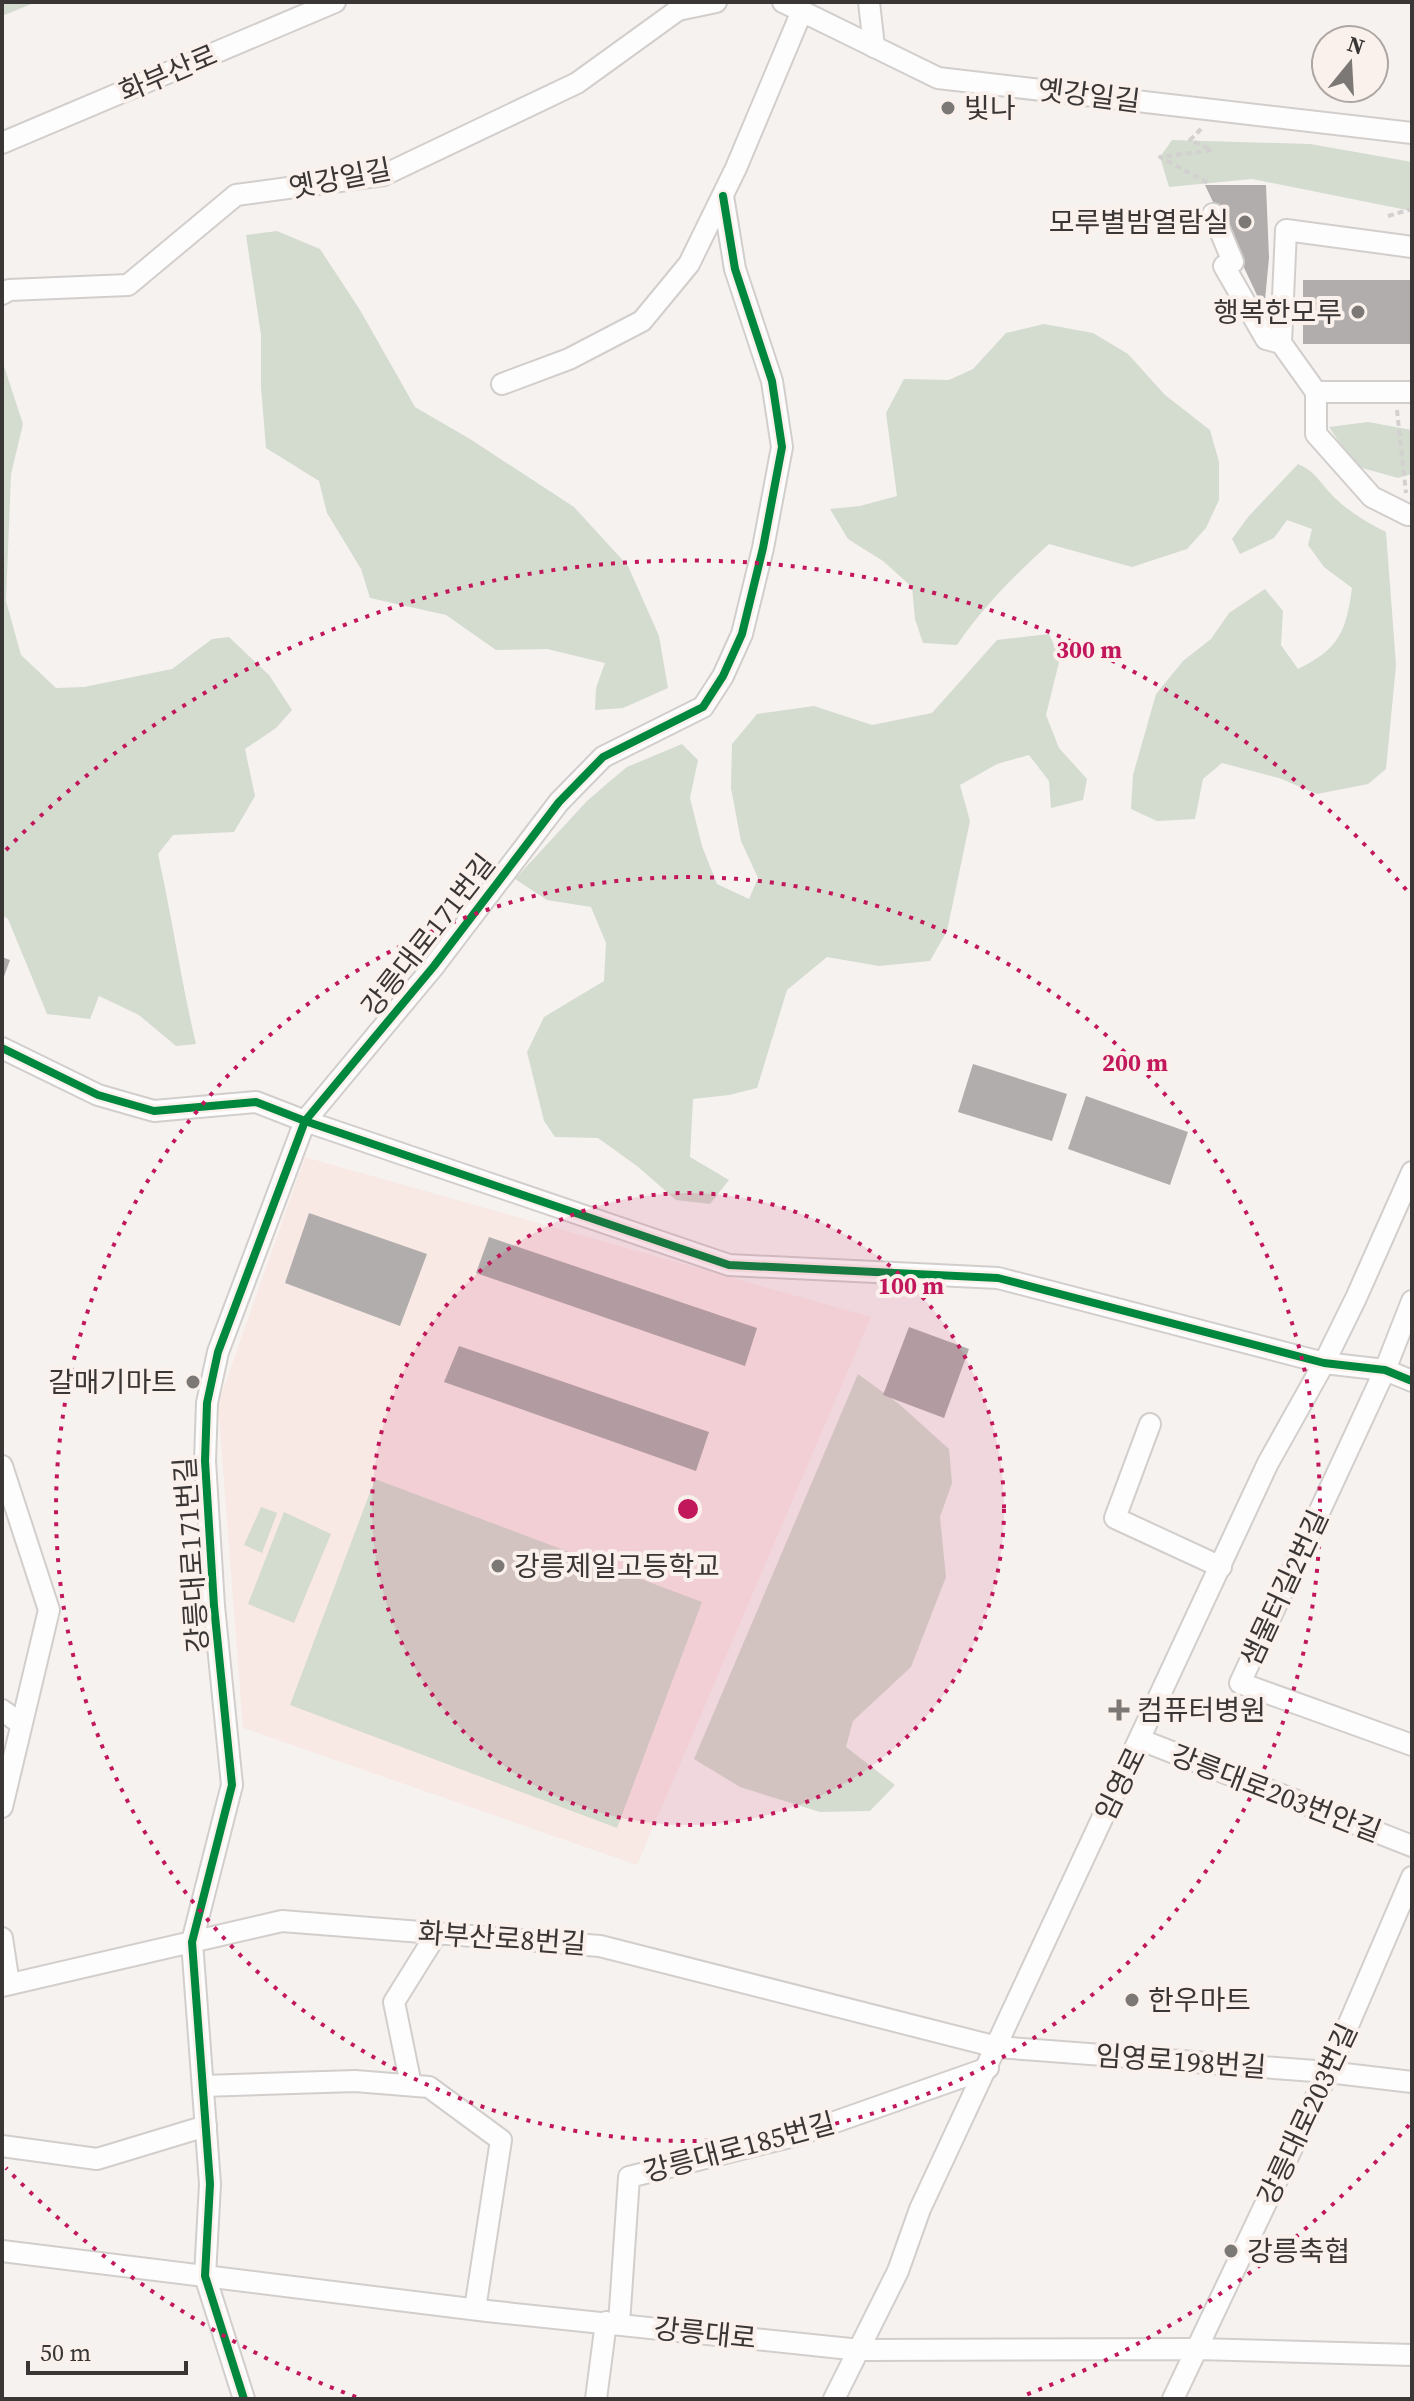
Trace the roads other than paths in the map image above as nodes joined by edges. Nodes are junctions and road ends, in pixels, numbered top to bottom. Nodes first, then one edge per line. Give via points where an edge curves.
1 (335, 2) edge
2 (716, 2) edge
3 (783, 2) edge
4 (869, 2) edge
5 (802, 11) junction
6 (874, 47) junction
7 (1412, 133) edge
8 (2, 143) edge
9 (723, 196) junction
10 (1213, 214) dead end
11 (1412, 247) edge
12 (2, 294) edge
13 (1281, 343) junction
14 (502, 384) dead end
15 (1316, 392) junction
16 (1403, 392) edge
17 (1410, 515) edge
18 (2, 1048) edge
19 (305, 1121) junction
20 (1412, 1172) edge
21 (1412, 1301) edge
22 (1324, 1363) junction
23 (1385, 1370) junction
24 (1412, 1381) edge
25 (1150, 1424) dead end
26 (2, 1466) edge
27 (1221, 1567) junction
28 (2, 1710) edge
29 (21, 1724) junction
30 (1141, 1740) junction
31 (1412, 1745) edge
32 (2, 1807) edge
33 (1412, 1846) edge
34 (1412, 1877) edge
35 (437, 1933) junction
36 (2, 1938) edge
37 (192, 1942) junction
38 (5, 1985) edge
39 (997, 2047) junction
40 (988, 2068) junction
41 (1328, 2072) junction
42 (1412, 2082) edge
43 (411, 2085) junction
44 (203, 2086) junction
45 (206, 2126) junction
46 (2, 2146) edge
47 (2, 2251) edge
48 (205, 2276) junction
49 (475, 2309) junction
50 (612, 2323) junction
51 (1196, 2349) junction
52 (860, 2350) junction
53 (1412, 2355) edge
54 (244, 2399) edge
55 (596, 2399) edge
56 (834, 2399) edge
57 (1173, 2399) edge

1 - 8 street, 화부산로
2 - 12 street, 옛강일길 via 678,10 577,83 384,175 236,195 128,285
3 - 5 street, 옛강일길
4 - 6 street
5 - 6 street, 옛강일길
5 - 9 street
6 - 7 street, 옛강일길 via 938,78
9 - 14 street via 689,264 642,321 569,359
9 - 19 street, 강릉대로171번길 via 735,269 772,381 782,447 742,634 703,707 603,757 559,802 434,966
10 - 13 street via 1233,262 1224,266 1266,339
11 - 13 street via 1286,230
13 - 15 street
15 - 16 street
15 - 17 street via 1316,434 1372,497
18 - 19 street via 98,1095 154,1111 256,1102
19 - 22 street via 729,1265 998,1278
19 - 37 street, 강릉대로171번길 via 218,1352 207,1403 213,1592 232,1785
20 - 22 street, 임영로
21 - 23 street
22 - 23 street
22 - 27 street, 임영로 via 1268,1463
23 - 24 street
23 - 31 street, 샘물터길2번길 via 1240,1683
25 - 27 street via 1115,1518
26 - 29 street via 49,1610
27 - 30 street, 임영로
28 - 29 street
29 - 32 street
30 - 33 street, 강릉대로203번안길
30 - 39 street, 임영로
34 - 41 street, 강릉대로203번길
35 - 37 street, 화부산로8번길 via 282,1921
35 - 39 street, 화부산로8번길 via 600,1946
35 - 43 street via 394,2002
36 - 38 street
37 - 38 street, 화부산로8번길
37 - 44 street, 강릉대로171번길
39 - 40 street, 임영로
39 - 41 street, 임영로198번길
40 - 50 street, 강릉대로185번길 via 798,2135 629,2177
40 - 52 street, 임영로
41 - 42 street, 임영로198번길
41 - 51 street, 강릉대로203번길
43 - 44 street via 355,2081
43 - 49 street via 429,2087 501,2140
44 - 45 street, 강릉대로171번길
45 - 46 street via 97,2159
45 - 48 street, 강릉대로171번길 via 210,2184
47 - 48 street, 강릉대로
48 - 49 street, 강릉대로
48 - 54 street
49 - 50 street, 강릉대로
50 - 52 street, 강릉대로
50 - 55 street
51 - 52 street, 강릉대로
51 - 53 street, 강릉대로
51 - 57 street, 강릉대로203번길
52 - 56 street, 임영로

